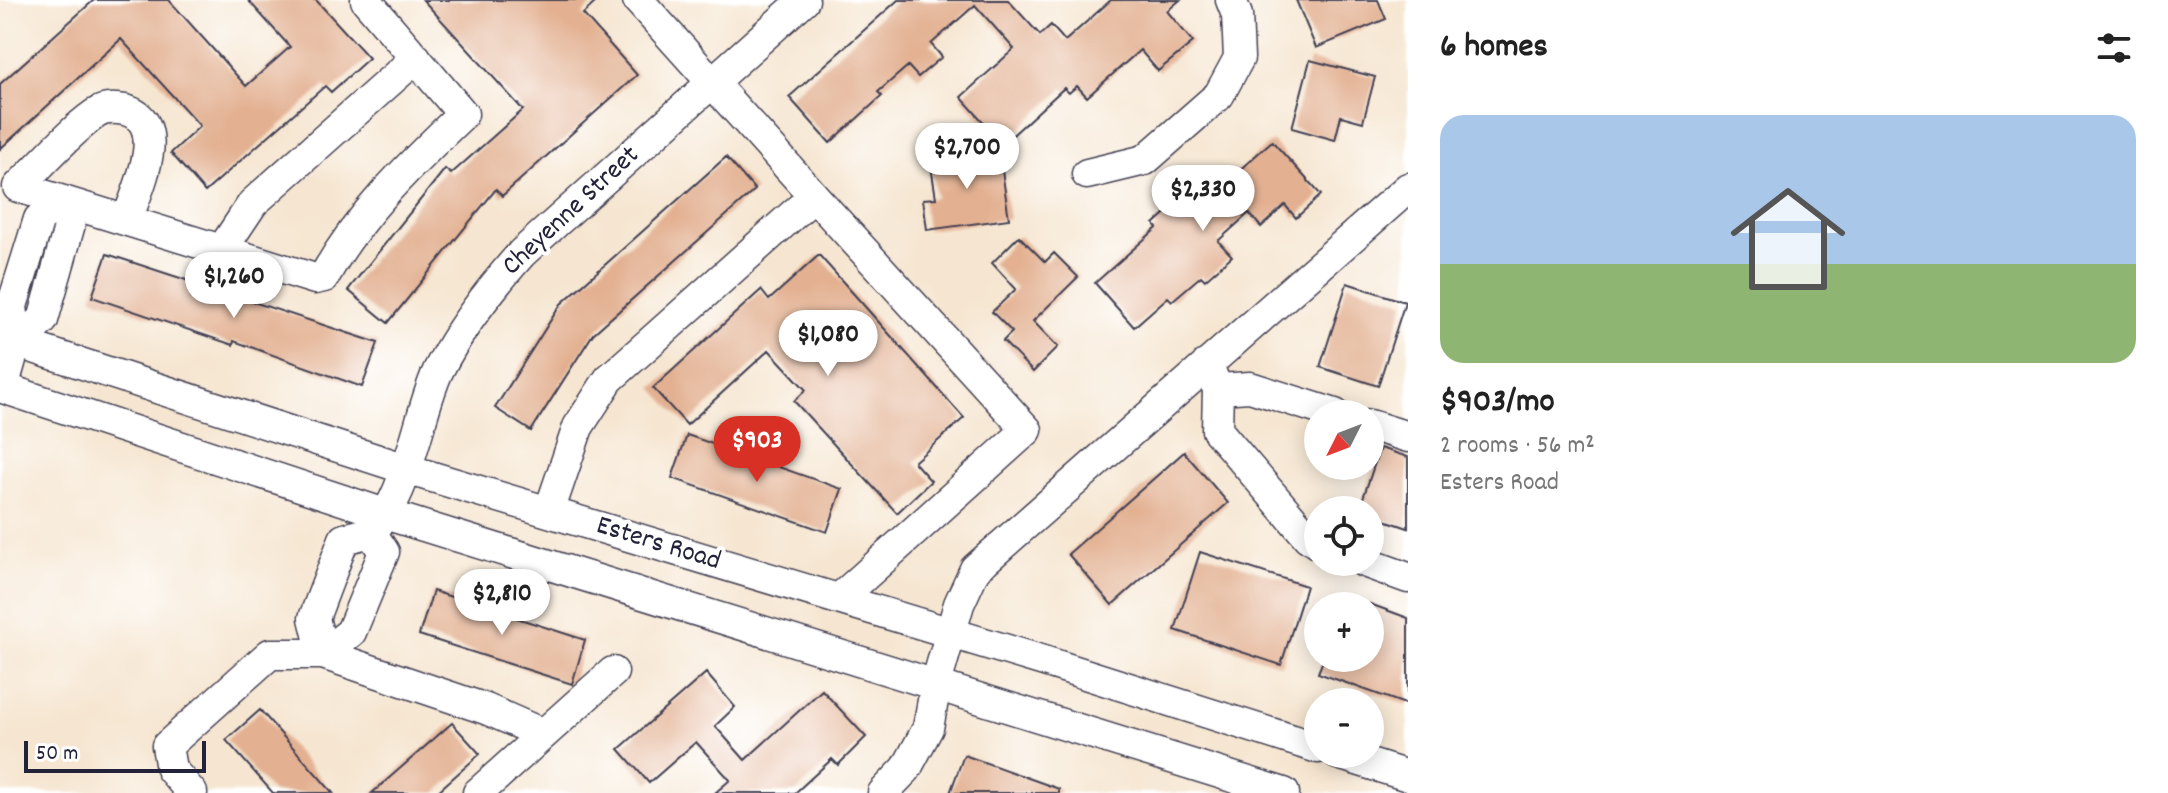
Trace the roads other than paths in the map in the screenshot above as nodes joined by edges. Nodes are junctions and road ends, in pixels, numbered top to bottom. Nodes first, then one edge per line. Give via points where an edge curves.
1 (366, 0) edge
2 (638, 0) edge
3 (804, 0) edge
4 (1231, 0) edge
5 (416, 58) junction
6 (711, 83) junction
7 (1087, 174) dead end
8 (1408, 188) edge
9 (814, 196) junction
10 (64, 201) junction
11 (127, 220) junction
12 (223, 248) junction
13 (8, 340) edge
14 (1212, 376) junction
15 (1, 388) edge
16 (1304, 404) edge
17 (1384, 429) edge
18 (1408, 437) edge
19 (406, 469) junction
20 (549, 512) junction
21 (377, 522) junction
22 (1304, 532) edge
23 (1384, 569) edge
24 (1408, 578) edge
25 (839, 599) junction
26 (953, 634) junction
27 (323, 654) junction
28 (613, 672) dead end
29 (936, 684) junction
30 (543, 734) junction
31 (1304, 744) edge
32 (1383, 768) edge
33 (1408, 776) edge
34 (192, 793) edge
35 (478, 793) edge
36 (883, 793) edge
37 (1284, 793) edge

1 - 5 street
2 - 6 street
3 - 6 street, Cheyenne Street
4 - 7 street via 1239,58 1219,95 1145,160
5 - 12 street via 253,203
5 - 12 street via 463,114 395,180 341,247 324,277 315,279
6 - 9 street
6 - 19 street, Cheyenne Street via 522,253 488,291 437,372
8 - 14 street
9 - 20 street via 609,379 578,427
9 - 25 street via 1027,430
10 - 11 street
10 - 11 street via 18,187 97,112 132,112 144,123 149,139
10 - 13 street via 70,224 43,320
11 - 12 street
13 - 15 street
13 - 19 street, Esters Road
14 - 16 street
14 - 22 street via 1217,430
14 - 26 street via 975,569
15 - 21 street, Esters Road
17 - 18 street
19 - 20 street, Esters Road
19 - 21 street, Cheyenne Street
20 - 25 street, Esters Road
21 - 27 street via 384,552 351,632
21 - 27 street via 344,539 314,618
21 - 29 street, Esters Road
23 - 24 street
25 - 26 street, Esters Road
26 - 29 street
26 - 31 street, Esters Road
27 - 30 street via 486,709
27 - 34 street via 270,654 167,746 171,769
28 - 30 street
29 - 36 street via 928,728 906,769
29 - 37 street, Esters Road
30 - 35 street
32 - 33 street

